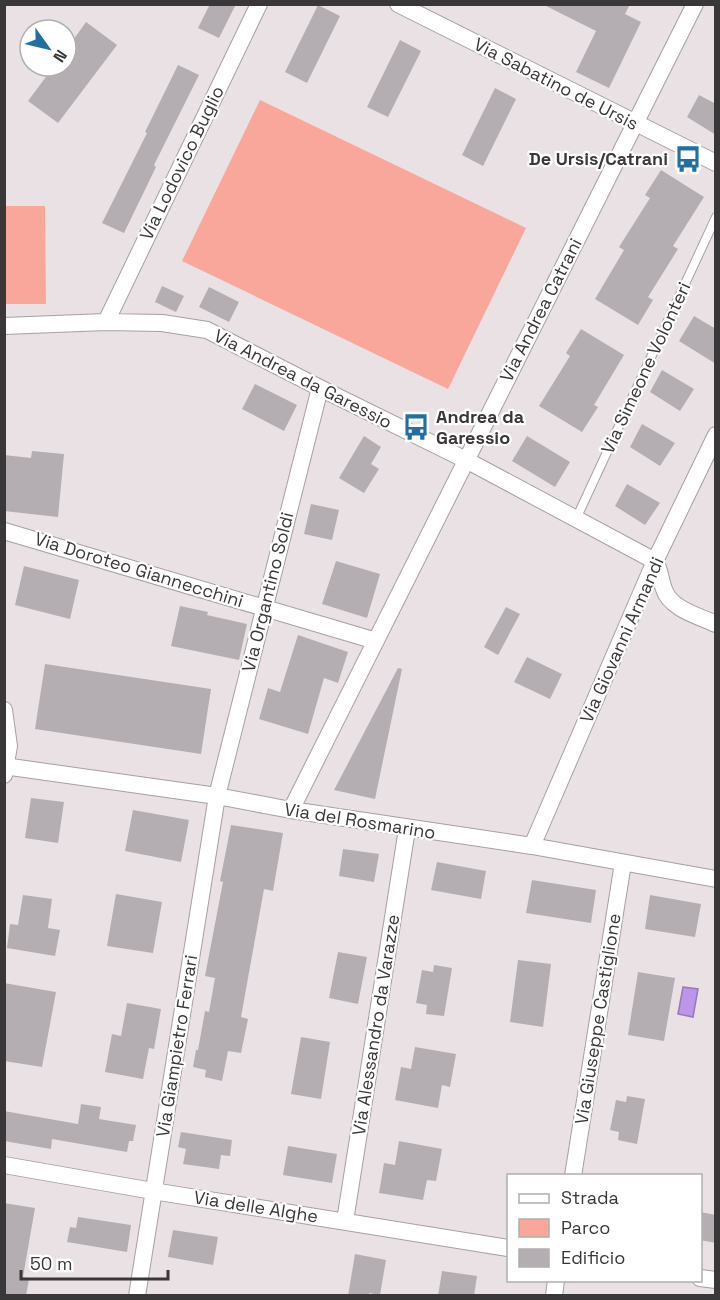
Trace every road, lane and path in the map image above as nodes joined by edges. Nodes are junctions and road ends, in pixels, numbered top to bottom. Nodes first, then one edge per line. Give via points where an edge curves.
1 (259, 4) edge
2 (398, 4) edge
3 (695, 4) edge
4 (634, 123) junction
5 (716, 163) edge
6 (716, 217) edge
7 (106, 322) junction
8 (4, 326) edge
9 (320, 388) junction
10 (716, 435) edge
11 (466, 460) junction
12 (576, 519) junction
13 (4, 531) edge
14 (655, 561) junction
15 (264, 608) junction
16 (716, 624) edge
17 (376, 641) junction
18 (4, 710) edge
19 (5, 769) edge
20 (217, 796) junction
21 (291, 810) junction
22 (407, 829) junction
23 (531, 846) junction
24 (623, 863) junction
25 (716, 879) edge
26 (4, 1165) edge
27 (573, 1174) edge
28 (153, 1191) junction
29 (345, 1221) junction
30 (507, 1248) edge
31 (137, 1296) edge

1 - 7 street, Via Lodovico Buglio
2 - 4 street, Via Sabatino de Ursis
3 - 4 street, Via Andrea Catrani
4 - 5 street, Via Sabatino de Ursis
4 - 11 street, Via Andrea Catrani
6 - 12 lane, Via Simeone Volonteri
7 - 8 street, Via Andrea da Garessio
7 - 9 street, Via Andrea da Garessio via 162,323 207,330
9 - 11 street, Via Andrea da Garessio
9 - 15 street, Via Organtino Soldi
10 - 14 street, Via Giovanni Armandi
11 - 12 street, Via Andrea da Garessio
11 - 17 street, Via Andrea Catrani
12 - 14 street, Via Andrea da Garessio
13 - 15 street, Via Doroteo Giannecchini
14 - 16 street via 664,589 675,604
14 - 23 street, Via Giovanni Armandi
15 - 17 street, Via Doroteo Giannecchini
15 - 20 street, Via Organtino Soldi
17 - 21 street, Via Andrea Catrani
18 - 19 street via 9,746
19 - 20 street, Via del Rosmarino
20 - 21 street, Via del Rosmarino
20 - 28 street, Via Giampietro Ferrari
21 - 22 street, Via del Rosmarino
22 - 23 street, Via del Rosmarino
22 - 29 street, Via Alessandro da Varazze
23 - 24 street, Via del Rosmarino
24 - 25 street, Via del Rosmarino
24 - 27 street, Via Giuseppe Castiglione
26 - 28 street, Via delle Alghe
28 - 29 street, Via delle Alghe
28 - 31 street, Via Giampietro Ferrari
29 - 30 street, Via delle Alghe

